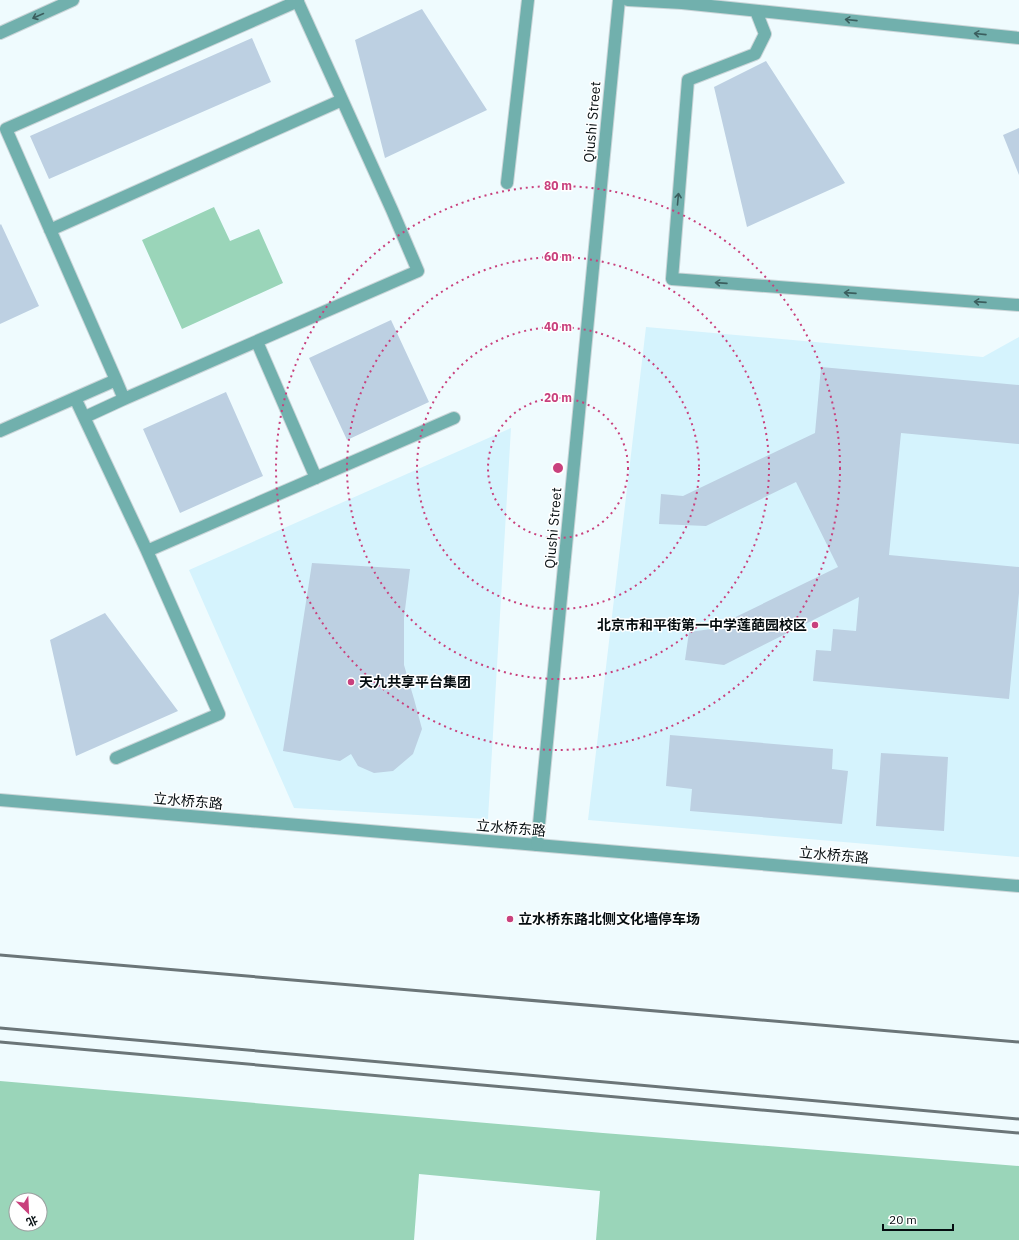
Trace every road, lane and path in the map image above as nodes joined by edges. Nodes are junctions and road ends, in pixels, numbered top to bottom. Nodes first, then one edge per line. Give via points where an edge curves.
1 (73, 0) edge
2 (528, 0) edge
3 (619, 0) edge
4 (628, 0) edge
5 (297, 1) edge
6 (734, 4) edge
7 (756, 11) junction
8 (0, 33) edge
9 (1019, 38) edge
10 (342, 100) junction
11 (507, 183) dead end
12 (50, 230) junction
13 (1019, 305) edge
14 (257, 342) junction
15 (116, 380) junction
16 (75, 398) junction
17 (124, 399) junction
18 (85, 417) junction
19 (454, 418) dead end
20 (0, 431) edge
21 (316, 478) junction
22 (147, 551) junction
23 (116, 758) dead end
24 (0, 800) edge
25 (537, 845) junction
26 (1019, 886) edge

1 -> 8 street
2 - 11 street
3 - 25 street, Qiushi Street
4 - 6 street
5 - 10 street
5 - 12 street via 6,129
6 - 7 street
9 -> 7 street
13 -> 7 street via 672,279 688,80 755,54 765,34
10 - 12 street
10 - 14 street via 418,271
12 - 15 street
14 - 17 street
14 - 21 street
15 - 16 street
15 - 17 street
16 - 18 street
16 - 20 street
17 - 18 street
18 - 22 street
19 - 21 street
21 - 22 street
22 - 23 street via 219,714
24 - 25 street, 立水桥东路
25 - 26 street, 立水桥东路

